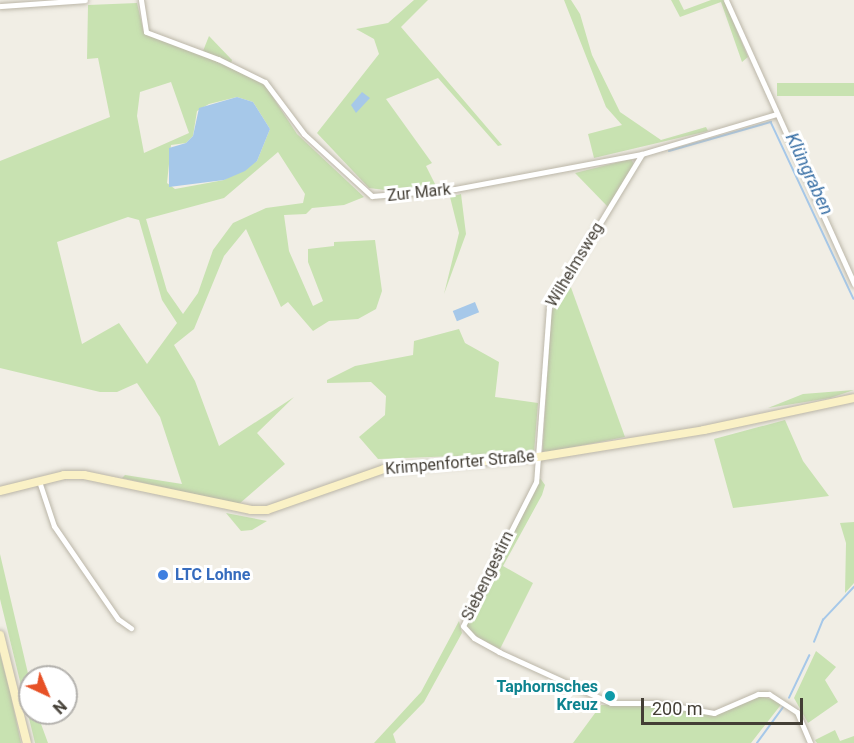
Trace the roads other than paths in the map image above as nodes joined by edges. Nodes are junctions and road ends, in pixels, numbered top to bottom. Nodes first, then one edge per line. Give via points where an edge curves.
1 (85, 0) edge
2 (141, 0) edge
3 (726, 0) edge
4 (0, 6) edge
5 (776, 114) junction
6 (642, 154) junction
7 (854, 284) edge
8 (854, 398) edge
9 (538, 457) junction
10 (39, 481) junction
11 (0, 491) edge
12 (131, 628) dead end
13 (0, 635) edge
14 (27, 743) edge
15 (810, 743) edge

1 - 4 street
2 - 6 street, Zur Mark via 146,32 265,82 304,134 372,196 465,188
3 - 5 street
5 - 6 street, Zur Mark
5 - 7 street
6 - 9 street, Wilhelmsweg via 549,307
8 - 9 street, Krimpenforter Straße via 704,430
9 - 10 street, Krimpenforter Straße via 384,469 267,510 250,510 84,475
9 - 15 street, Siebengestirn via 536,482 467,613 463,626 467,633 611,703 657,703 714,713 758,694 769,694 797,712
10 - 11 street, Krimpenforter Straße
10 - 12 street via 54,526 118,619
13 - 14 street

